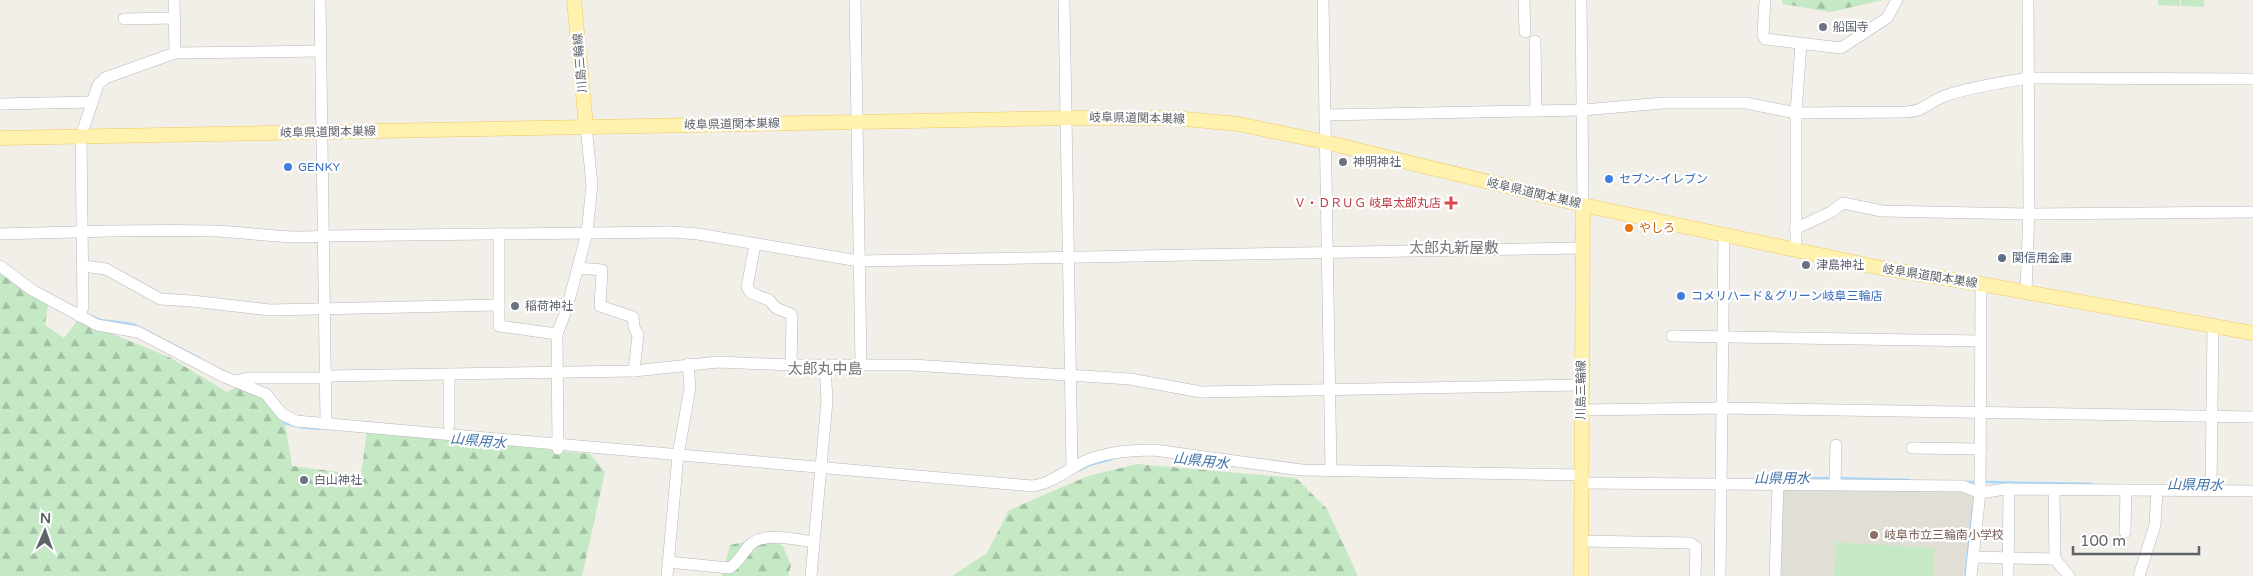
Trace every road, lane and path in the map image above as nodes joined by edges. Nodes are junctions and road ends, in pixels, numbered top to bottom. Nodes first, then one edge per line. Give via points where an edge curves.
1 (174, 0) edge
2 (320, 0) edge
3 (574, 0) edge
4 (854, 0) edge
5 (1064, 0) edge
6 (1323, 0) edge
7 (1524, 0) edge
8 (1581, 0) edge
9 (1765, 0) edge
10 (1897, 0) edge
11 (2028, 0) edge
12 (124, 18) dead end
13 (175, 18) junction
14 (1525, 32) dead end
15 (1535, 41) dead end
16 (1801, 44) junction
17 (321, 51) junction
18 (175, 53) junction
19 (2028, 78) junction
20 (2253, 79) edge
21 (92, 102) junction
22 (0, 104) edge
23 (1583, 110) junction
24 (1536, 111) junction
25 (1796, 113) junction
26 (1325, 115) junction
27 (1065, 118) junction
28 (857, 122) junction
29 (586, 126) junction
30 (322, 132) junction
31 (82, 136) junction
32 (0, 138) edge
33 (1325, 142) junction
34 (1583, 205) junction
35 (2253, 212) edge
36 (2028, 214) junction
37 (1795, 229) junction
38 (82, 232) junction
39 (0, 234) edge
40 (498, 234) junction
41 (587, 234) junction
42 (1724, 235) junction
43 (323, 236) junction
44 (755, 245) junction
45 (1582, 248) junction
46 (1796, 250) junction
47 (1327, 252) junction
48 (1069, 257) junction
49 (859, 261) junction
50 (0, 266) edge
51 (83, 266) junction
52 (578, 268) junction
53 (1981, 284) junction
54 (2026, 292) junction
55 (499, 305) junction
56 (324, 309) junction
57 (79, 316) junction
58 (2213, 326) junction
59 (2253, 333) edge
60 (557, 334) junction
61 (1672, 336) dead end
62 (1721, 337) junction
63 (1981, 341) junction
64 (688, 364) junction
65 (790, 365) junction
66 (825, 365) junction
67 (861, 365) junction
68 (634, 371) junction
69 (558, 373) junction
70 (449, 374) junction
71 (1071, 375) junction
72 (326, 377) junction
73 (235, 381) junction
74 (1581, 385) junction
75 (1331, 389) junction
76 (1722, 408) junction
77 (1582, 410) junction
78 (1981, 414) junction
79 (2211, 415) junction
80 (2253, 417) edge
81 (326, 424) junction
82 (450, 424) dead end
83 (1836, 445) dead end
84 (558, 447) junction
85 (1912, 448) dead end
86 (1980, 449) junction
87 (608, 456) dead end
88 (678, 459) junction
89 (1072, 468) junction
90 (1331, 470) junction
91 (821, 471) junction
92 (1581, 479) junction
93 (1721, 480) junction
94 (1778, 484) junction
95 (1836, 484) junction
96 (2211, 487) junction
97 (2009, 489) junction
98 (2054, 489) junction
99 (2126, 490) junction
100 (2157, 490) junction
101 (2253, 491) edge
102 (1980, 493) junction
103 (2125, 532) dead end
104 (1581, 541) junction
105 (814, 542) junction
106 (1973, 557) junction
107 (2008, 558) junction
108 (2055, 559) junction
109 (668, 562) junction
110 (667, 576) edge
111 (811, 576) edge
112 (1581, 576) edge
113 (1695, 576) edge
114 (1720, 576) edge
115 (1775, 576) edge
116 (1970, 576) edge
117 (2008, 576) edge
118 (2069, 576) edge
119 (2139, 576) edge

1 - 13 street
2 - 17 street
3 - 29 main road, 川島三輪線
4 - 28 street
5 - 27 street
6 - 26 street
7 - 14 street
8 - 23 street
9 - 16 street via 1765,39
10 - 16 street via 1887,18 1841,48
11 - 19 street
12 - 13 street
13 - 18 street
15 - 24 street
16 - 25 street
17 - 18 street
17 - 30 street
18 - 21 street via 105,78 98,85
19 - 20 street
19 - 25 street via 1943,97 1920,111
19 - 36 street
21 - 22 street
21 - 31 street
23 - 24 street
23 - 25 street via 1663,103 1746,103
23 - 34 street
24 - 26 street
25 - 37 street
26 - 33 street
27 - 28 main road, 岐阜県道関本巣線
27 - 33 main road, 岐阜県道関本巣線 via 1214,120
27 - 48 street
28 - 29 main road, 岐阜県道関本巣線
28 - 49 street
29 - 30 main road, 岐阜県道関本巣線
29 - 41 street via 592,185
30 - 31 main road, 岐阜県道関本巣線
30 - 43 street
31 - 32 main road, 岐阜県道関本巣線
31 - 38 street
33 - 34 main road, 岐阜県道関本巣線
33 - 47 street
34 - 42 main road, 岐阜県道関本巣線
34 - 45 main road, 川島三輪線
35 - 36 street
36 - 37 street via 1882,211 1843,204
36 - 54 street
37 - 46 street
38 - 39 street
38 - 43 street via 216,231 298,239
38 - 51 street
40 - 41 street
40 - 43 street
40 - 55 street
41 - 44 street via 690,233
41 - 52 street
42 - 46 main road, 岐阜県道関本巣線
42 - 62 street
43 - 56 street
44 - 49 street
44 - 65 street via 747,287 750,293 791,314
45 - 47 street
45 - 74 main road, 川島三輪線
46 - 53 main road, 岐阜県道関本巣線
47 - 48 street
47 - 75 street
48 - 49 street
48 - 71 street
49 - 67 street
50 - 57 street via 32,290
51 - 56 street via 106,269 160,299 270,310
51 - 57 street via 83,307
52 - 60 street
52 - 68 street via 602,270 600,306 633,317 638,335
53 - 54 main road, 岐阜県道関本巣線
53 - 63 street
54 - 58 main road, 岐阜県道関本巣線
55 - 56 street
55 - 60 street via 499,326
56 - 72 street
57 - 73 street via 97,325 138,332
58 - 59 main road, 岐阜県道関本巣線
58 - 79 street
60 - 69 street
61 - 62 street
62 - 63 street
62 - 76 street
63 - 78 street
64 - 65 street
64 - 68 street
64 - 88 street via 690,388
65 - 66 street
66 - 67 street
66 - 91 street via 827,401
67 - 71 street
68 - 69 street
69 - 70 street
69 - 84 street
70 - 72 street
70 - 82 street
71 - 75 street via 1130,379 1202,392
71 - 89 street
72 - 73 street
72 - 81 street
73 - 81 street via 266,394 288,419
74 - 75 street
74 - 77 main road, 川島三輪線
75 - 90 street
76 - 77 street
76 - 78 street
76 - 93 street
77 - 92 main road, 川島三輪線
78 - 79 street
78 - 86 street
79 - 80 street
79 - 96 street
81 - 84 street
83 - 95 street
84 - 88 street
85 - 86 street
86 - 102 street
87 - 88 street
88 - 91 street
88 - 109 street
89 - 90 street via 1104,456 1137,450 1272,467
89 - 91 street via 1042,485 1032,486
90 - 92 street
91 - 105 street
92 - 93 street
92 - 104 main road, 川島三輪線
93 - 94 street
93 - 114 street
94 - 95 street
94 - 115 street
95 - 102 street via 1963,486
96 - 100 street
96 - 101 street
97 - 98 street
97 - 102 street
97 - 107 street
98 - 99 street
98 - 108 street
99 - 100 street
99 - 103 street
100 - 119 street via 2155,525
102 - 106 street
104 - 112 main road, 川島三輪線
104 - 113 street via 1690,543 1696,547
105 - 109 street via 760,539 752,543 729,568
105 - 111 street
106 - 107 street
106 - 116 street
107 - 108 street
107 - 117 street
108 - 118 street
109 - 110 street

